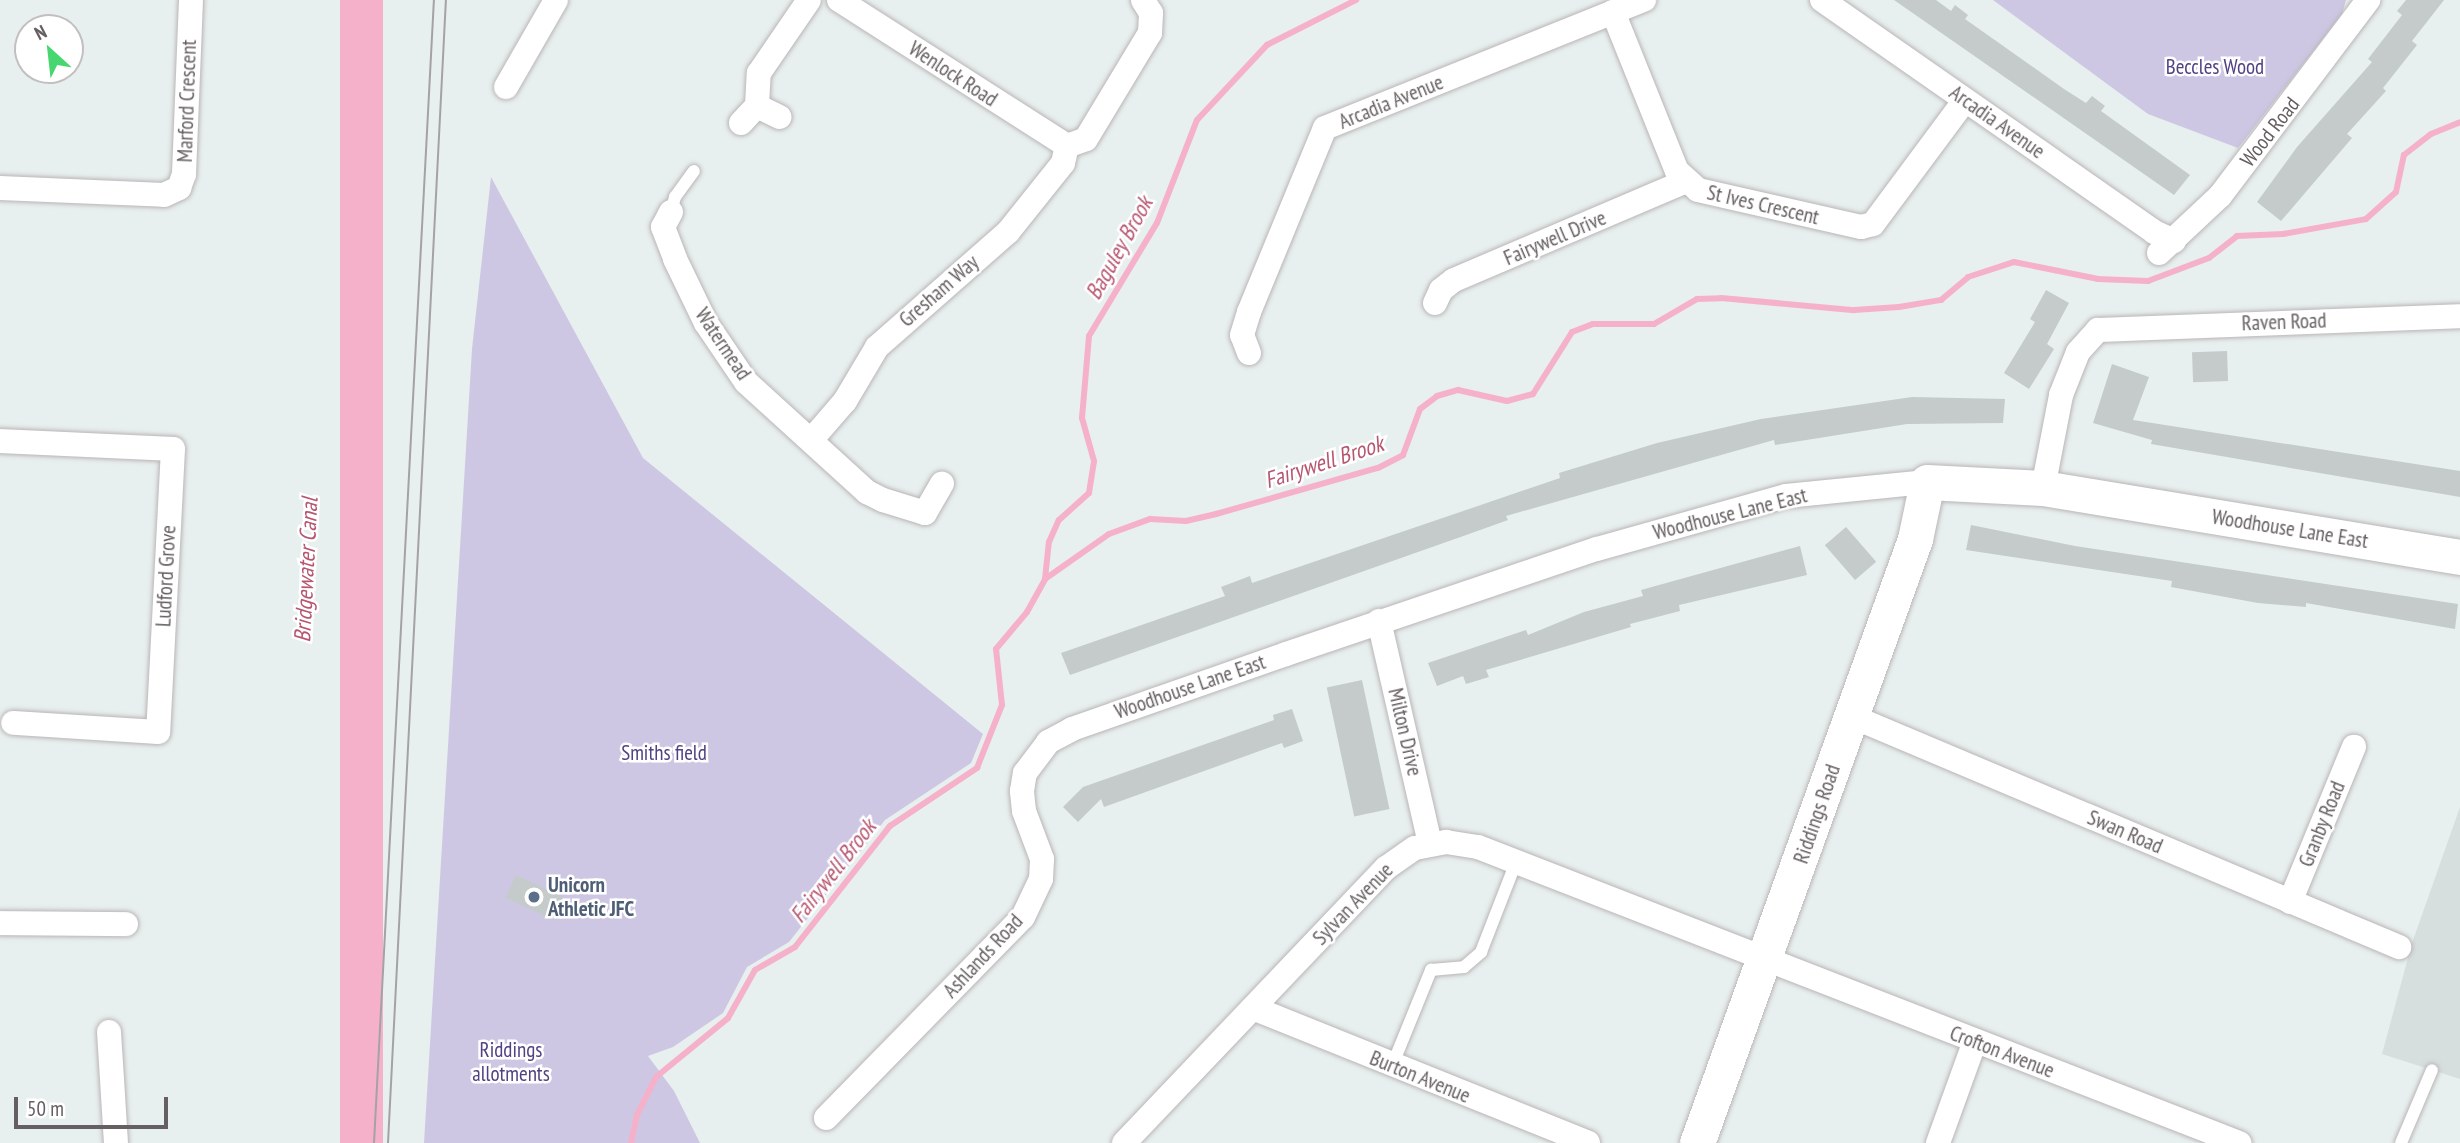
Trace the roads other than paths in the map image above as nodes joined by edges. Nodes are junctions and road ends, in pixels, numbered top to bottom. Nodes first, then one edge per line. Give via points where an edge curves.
1 (191, 0) edge
2 (556, 0) edge
3 (809, 0) edge
4 (839, 0) edge
5 (1143, 0) edge
6 (1644, 0) edge
7 (1822, 0) edge
8 (2368, 0) edge
9 (1613, 12) junction
10 (506, 87) dead end
11 (1965, 100) junction
12 (780, 117) dead end
13 (1067, 146) junction
14 (694, 171) dead end
15 (1684, 182) junction
16 (0, 188) edge
17 (660, 220) joint
18 (2167, 247) joint
19 (1435, 303) dead end
20 (2460, 316) edge
21 (1249, 354) dead end
22 (813, 438) junction
23 (0, 441) edge
24 (1927, 482) junction
25 (942, 484) dead end
26 (2043, 488) junction
27 (2460, 557) edge
28 (1379, 621) junction
29 (1851, 716) junction
30 (13, 723) dead end
31 (2354, 747) dead end
32 (1035, 757) joint
33 (1430, 844) junction
34 (1516, 862) junction
35 (2290, 902) junction
36 (0, 923) edge
37 (126, 924) dead end
38 (2399, 947) dead end
39 (1765, 960) junction
40 (1253, 1008) junction
41 (109, 1032) dead end
42 (1975, 1041) junction
43 (1391, 1066) junction
44 (2432, 1070) dead end
45 (826, 1118) dead end
46 (116, 1143) edge
47 (1124, 1143) edge
48 (1588, 1143) edge
49 (1697, 1143) edge
50 (1938, 1143) edge
51 (2239, 1143) edge
52 (2401, 1143) edge

1 - 16 street, Marford Crescent via 184,174 179,188 163,195
2 - 10 street via 513,56
3 - 12 street via 760,73 749,115
4 - 13 street, Wenlock Road
5 - 13 street via 1151,13 1150,33 1086,139
6 - 9 street, Arcadia Avenue
7 - 11 street, Arcadia Avenue
8 - 18 street, Wood Road via 2220,196
9 - 15 street, St Ives Crescent
9 - 21 street, Arcadia Avenue via 1325,128 1249,312 1242,335
11 - 15 street, St Ives Crescent via 1883,215 1867,226 1698,190
11 - 18 street, Arcadia Avenue via 2154,232
13 - 22 street, Gresham Way via 1063,163 1008,232 877,347 845,401
14 - 17 lane
15 - 19 street, Fairywell Drive via 1454,280 1441,290
17 - 22 street, Watermead via 694,300 728,359 769,404
20 - 26 street, Raven Road via 2107,327 2087,338 2070,369
22 - 25 street, Watermead via 867,492 923,522
23 - 30 street, Ludford Grove via 173,449 158,732
24 - 26 street, Woodhouse Lane East
24 - 28 street, Woodhouse Lane East via 1786,496 1597,550
24 - 29 street, Riddings Road via 1915,539
26 - 27 street, Woodhouse Lane East
28 - 32 street, Woodhouse Lane East via 1072,729 1048,742
28 - 33 street, Milton Drive
29 - 35 street, Swan Road
29 - 39 street, Riddings Road
31 - 35 street, Granby Road
32 - 45 street, Ashlands Road via 1022,790 1024,811 1042,859 1041,879 1023,917
33 - 34 street, Sylvan Avenue via 1461,843
33 - 40 street, Sylvan Avenue via 1415,848 1386,869
34 - 39 street, Sylvan Avenue
34 - 43 lane via 1481,952 1464,967 1435,966 1431,970
35 - 38 street, Swan Road
36 - 37 street
39 - 42 street, Crofton Avenue
39 - 49 street, Riddings Road
40 - 43 street, Burton Avenue
40 - 47 street, Sylvan Avenue
41 - 46 street
42 - 50 street
42 - 51 street, Crofton Avenue
43 - 48 street, Burton Avenue
44 - 52 lane

